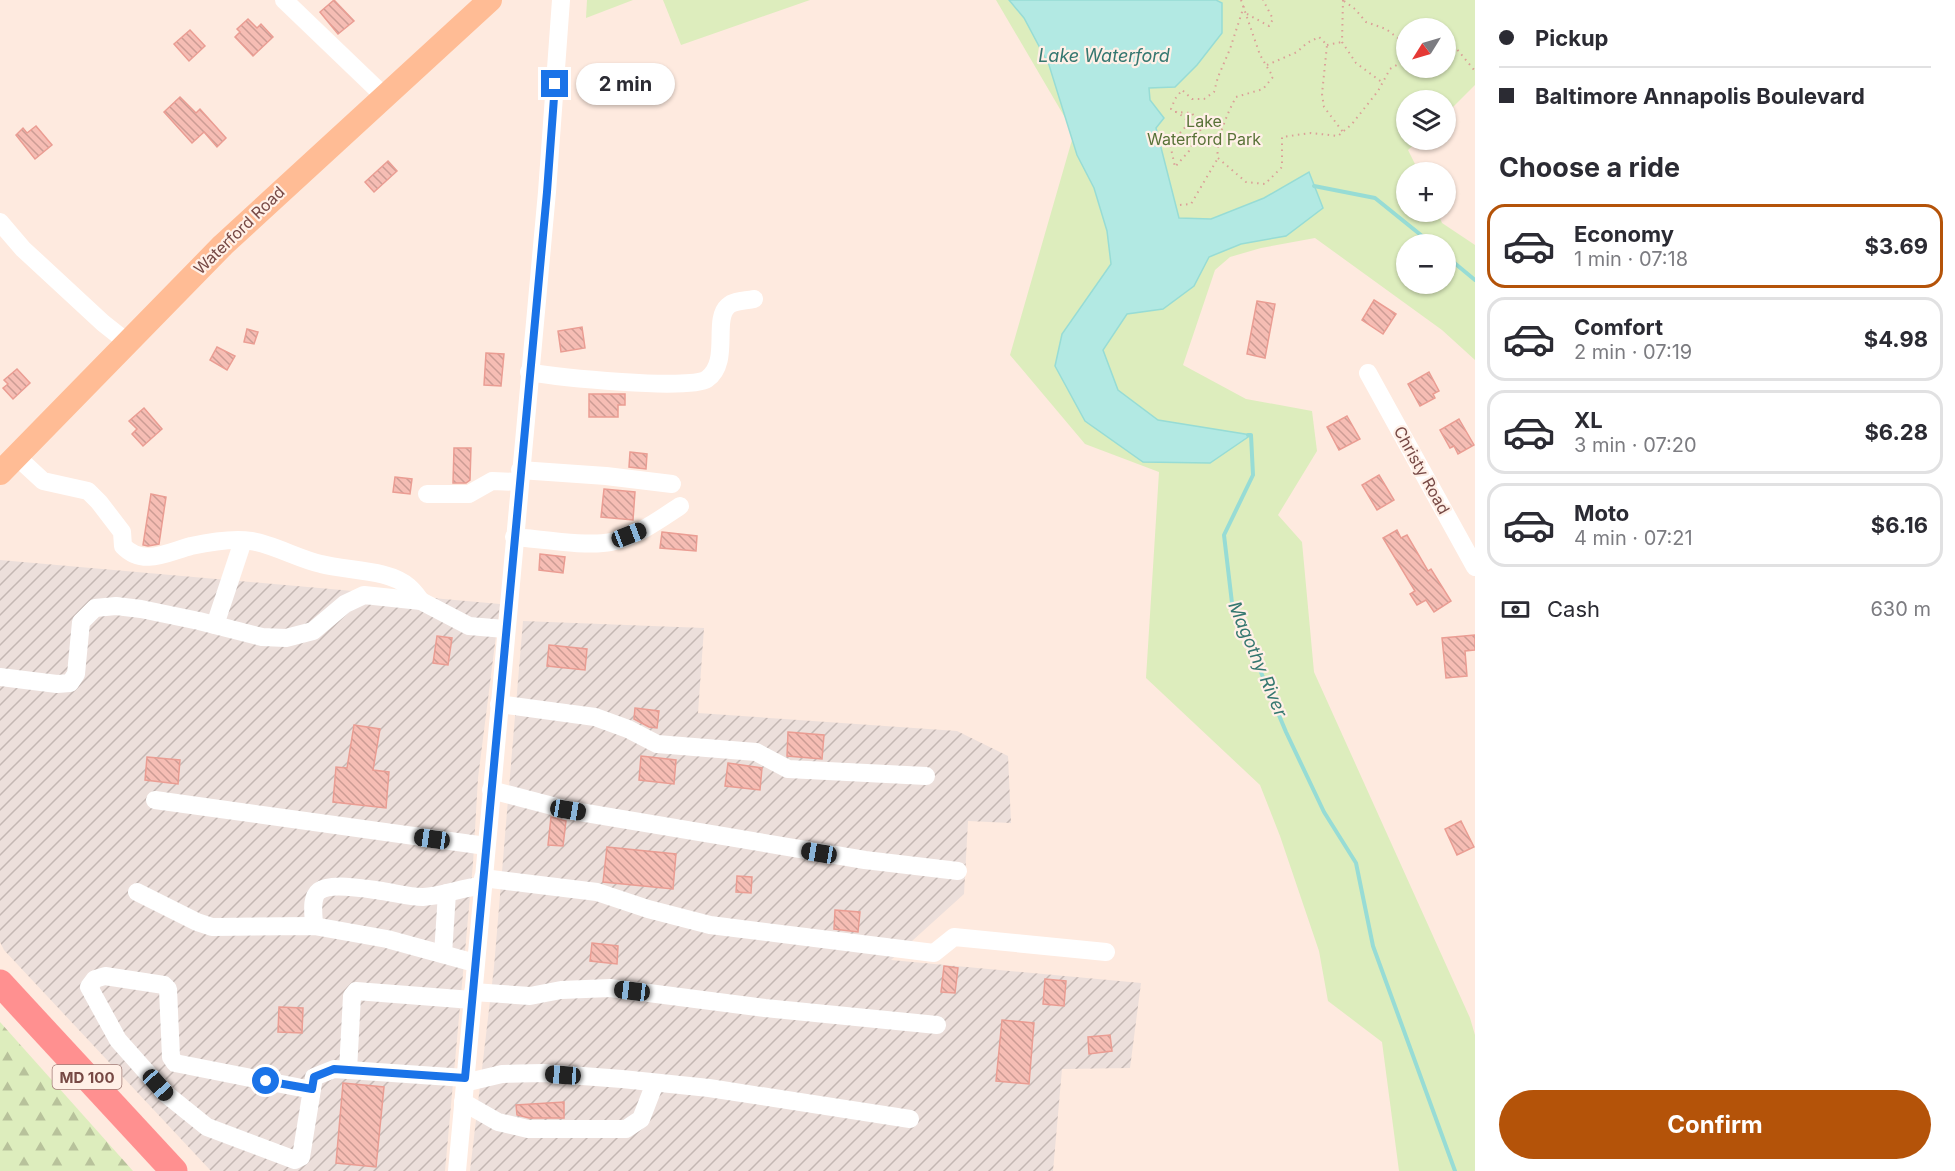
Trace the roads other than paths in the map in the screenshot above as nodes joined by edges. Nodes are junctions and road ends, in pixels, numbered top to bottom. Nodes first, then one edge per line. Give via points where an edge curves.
1 (284, 0) edge
2 (490, 0) edge
3 (561, 0) edge
4 (384, 96) junction
5 (0, 222) edge
6 (754, 299) dead end
7 (127, 342) junction
8 (529, 372) junction
9 (1368, 373) dead end
10 (8, 465) edge
11 (520, 476) junction
12 (672, 484) dead end
13 (427, 494) dead end
14 (680, 506) dead end
15 (514, 537) junction
16 (243, 541) junction
17 (1475, 567) edge
18 (422, 601) junction
19 (215, 625) junction
20 (506, 629) junction
21 (0, 677) edge
22 (499, 704) junction
23 (926, 776) dead end
24 (491, 790) junction
25 (155, 800) dead end
26 (486, 846) junction
27 (958, 871) dead end
28 (482, 882) junction
29 (137, 892) dead end
30 (447, 893) junction
31 (314, 926) junction
32 (1106, 952) dead end
33 (443, 954) junction
34 (475, 963) junction
35 (0, 983) edge
36 (472, 996) junction
37 (937, 1025) dead end
38 (171, 1057) junction
39 (348, 1070) junction
40 (149, 1076) junction
41 (465, 1081) junction
42 (655, 1083) junction
43 (312, 1089) junction
44 (463, 1102) junction
45 (910, 1119) dead end
46 (174, 1171) edge
47 (457, 1171) edge

1 - 4 street
2 - 4 main road, Waterford Road
3 - 8 street
4 - 7 main road, Waterford Road via 239,229
5 - 7 street via 23,249
6 - 8 street via 726,307 716,370 698,383 611,381
7 - 10 main road, Waterford Road
8 - 11 street
9 - 17 street, Christy Road
10 - 16 street via 43,481 88,491 122,532 123,546 140,556 155,557 225,540
11 - 12 street via 606,476
11 - 13 street via 492,481 469,495
11 - 15 street
14 - 15 street via 646,529 612,542
15 - 20 street
16 - 18 street via 322,565 388,577 410,587
16 - 19 street
18 - 19 street via 364,595 345,604 313,631 286,638 262,637
18 - 20 street via 469,626
19 - 21 street via 141,609 95,608 81,622 77,668 70,682
20 - 22 street
22 - 23 street via 595,717 657,744 756,752 788,769
22 - 24 street
24 - 26 street
24 - 27 street via 568,810 865,860
25 - 26 street
26 - 28 street
28 - 30 street
28 - 32 street via 597,892 710,925 934,953 954,938
28 - 34 street
29 - 31 street via 212,927
30 - 31 street via 423,897 331,887 318,891 314,897
30 - 33 street
31 - 33 street
33 - 34 street
34 - 36 street
35 - 46 highway, MD 100
36 - 37 street via 530,996 610,988
36 - 39 street via 356,991 352,996
36 - 41 street
38 - 40 street
38 - 40 street via 168,989 164,985 105,976 95,979 89,987 118,1041
38 - 43 street via 175,1063
39 - 41 street
39 - 43 street via 334,1069 314,1077
40 - 43 street via 207,1127 295,1160 302,1157
41 - 42 street via 502,1074 543,1073
41 - 44 street
42 - 44 street via 641,1119 626,1129 528,1129 498,1122
42 - 45 street
44 - 47 street

